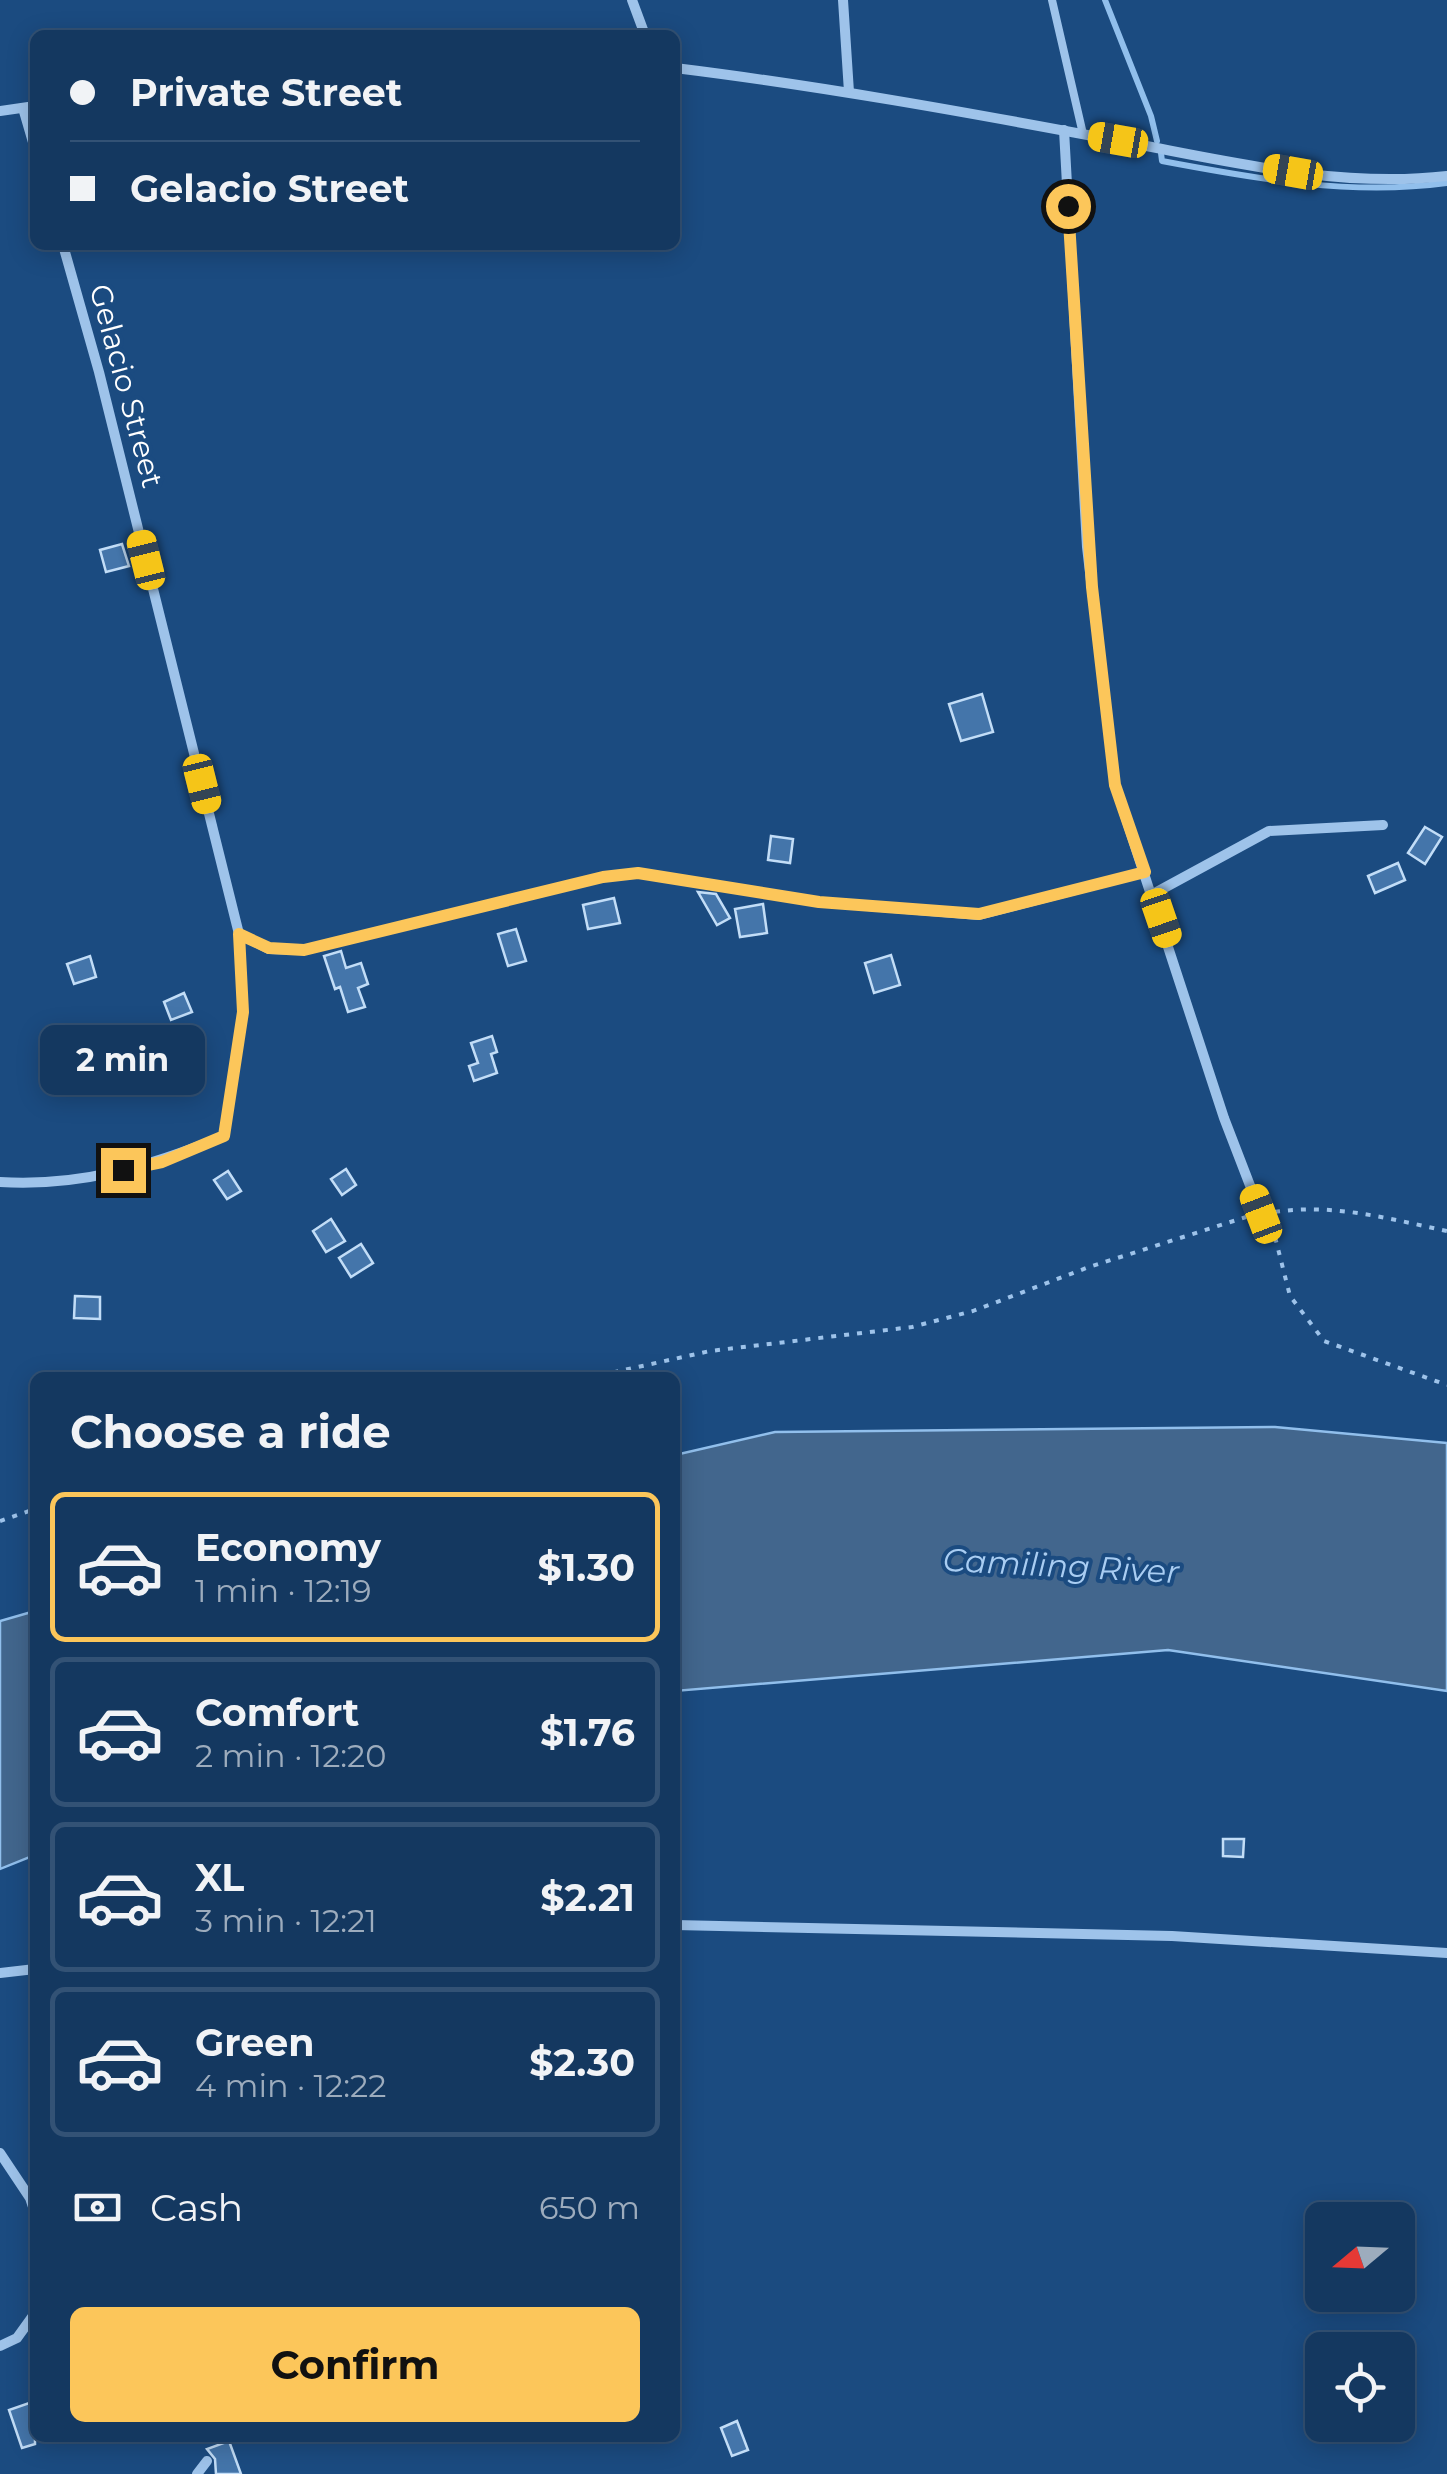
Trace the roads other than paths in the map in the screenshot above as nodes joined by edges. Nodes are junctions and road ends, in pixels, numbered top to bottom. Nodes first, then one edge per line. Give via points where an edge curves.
1 (632, 0) edge
2 (843, 0) edge
3 (1052, 0) edge
4 (643, 30) edge
5 (680, 69) edge
6 (849, 92) junction
7 (29, 107) edge
8 (0, 110) edge
9 (1064, 130) junction
10 (1083, 134) junction
11 (1447, 176) edge
12 (63, 250) edge
13 (1383, 825) dead end
14 (1145, 872) junction
15 (1153, 894) junction
16 (239, 934) junction
17 (0, 1182) edge
18 (1261, 1214) road end
19 (680, 1925) edge
20 (1447, 1953) edge
21 (30, 1971) edge
22 (0, 1974) edge
23 (0, 2152) edge
24 (30, 2198) edge
25 (30, 2319) edge
26 (0, 2346) edge
27 (207, 2462) dead end
28 (197, 2474) edge

1 - 4 street
2 - 6 street
3 - 10 lane
5 - 6 street
6 - 9 street
7 - 8 street
9 - 10 street
9 - 14 street via 1088,547 1115,785
10 - 11 street via 1293,172 1398,180
12 - 16 street, Gelacio Street
13 - 15 street via 1269,831
14 - 15 street
14 - 16 street via 979,914 819,902 638,873 304,950 269,948
15 - 18 street
16 - 17 street, Gelacio Street via 243,1012 224,1136 162,1162 45,1185
19 - 20 street via 1172,1936
21 - 22 street
23 - 24 street
25 - 26 street via 17,2338
27 - 28 street

